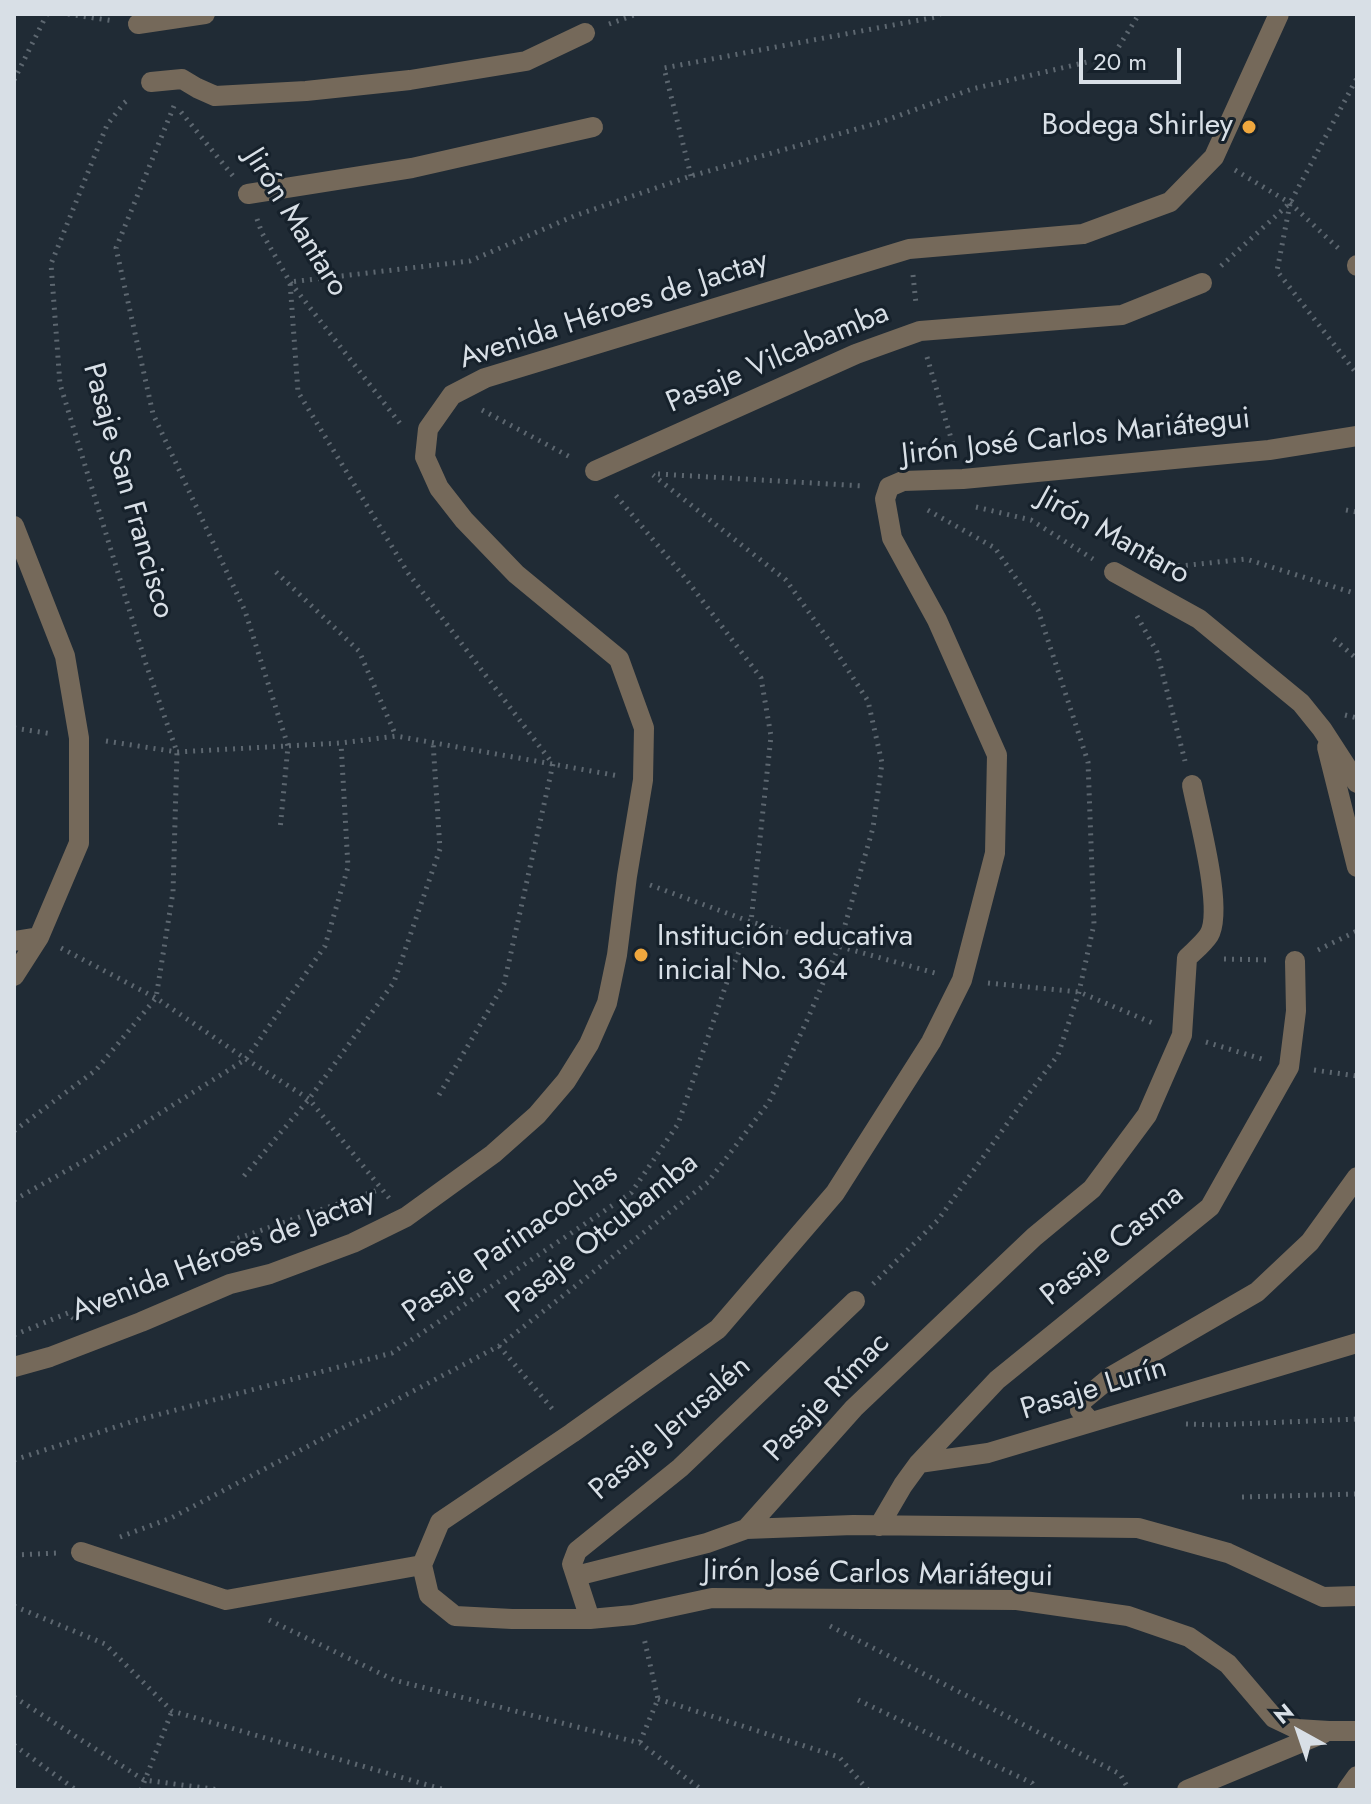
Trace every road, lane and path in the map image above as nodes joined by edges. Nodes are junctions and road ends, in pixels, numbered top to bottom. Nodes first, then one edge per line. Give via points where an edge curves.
1 (47, 14) edge
2 (68, 14) edge
3 (205, 14) edge
4 (940, 14) edge
5 (1139, 14) edge
6 (1279, 14) edge
7 (138, 24) joint
8 (585, 33) dead end
9 (1357, 78) edge
10 (14, 80) edge
11 (151, 82) junction
12 (175, 105) junction
13 (593, 127) dead end
14 (1214, 157) junction
15 (691, 176) junction
16 (248, 194) junction
17 (1290, 203) junction
18 (909, 249) junction
19 (1357, 265) edge
20 (290, 282) junction
21 (1202, 283) joint
22 (920, 331) junction
23 (1357, 374) edge
24 (452, 395) junction
25 (1357, 436) edge
26 (425, 457) junction
27 (595, 471) junction
28 (963, 479) junction
29 (889, 487) junction
30 (974, 507) dead end
31 (1346, 510) dead end
32 (1357, 512) edge
33 (14, 526) edge
34 (276, 572) dead end
35 (1114, 572) joint
36 (1334, 639) dead end
37 (1357, 659) edge
38 (14, 728) edge
39 (1322, 729) junction
40 (396, 736) junction
41 (79, 738) junction
42 (433, 742) junction
43 (341, 743) junction
44 (288, 746) junction
45 (177, 752) junction
46 (553, 764) junction
47 (643, 780) junction
48 (1357, 783) edge
49 (1192, 785) dead end
50 (280, 830) dead end
51 (1357, 867) edge
52 (39, 937) junction
53 (14, 941) edge
54 (1295, 961) dead end
55 (14, 976) edge
56 (156, 998) junction
57 (246, 1059) junction
58 (439, 1095) dead end
59 (309, 1099) junction
60 (14, 1131) edge
61 (244, 1176) dead end
62 (1357, 1177) edge
63 (381, 1189) junction
64 (14, 1200) edge
65 (406, 1217) junction
66 (230, 1284) junction
67 (855, 1301) dead end
68 (1357, 1343) edge
69 (499, 1346) junction
70 (14, 1367) edge
71 (1357, 1419) edge
72 (1091, 1422) junction
73 (1184, 1424) dead end
74 (572, 1433) junction
75 (14, 1460) edge
76 (919, 1463) junction
77 (1357, 1494) edge
78 (1242, 1497) dead end
79 (879, 1526) junction
80 (746, 1529) junction
81 (81, 1552) junction
82 (14, 1555) edge
83 (422, 1565) junction
84 (576, 1576) junction
85 (1357, 1596) edge
86 (14, 1606) edge
87 (633, 1615) junction
88 (590, 1619) junction
89 (268, 1620) dead end
90 (829, 1626) dead end
91 (14, 1697) edge
92 (658, 1699) junction
93 (858, 1700) dead end
94 (172, 1711) junction
95 (1329, 1731) junction
96 (1357, 1731) edge
97 (640, 1743) junction
98 (14, 1745) edge
99 (1357, 1776) edge
100 (144, 1780) junction
101 (76, 1790) edge
102 (141, 1790) edge
103 (220, 1790) edge
104 (445, 1790) edge
105 (702, 1790) edge
106 (868, 1790) edge
107 (1036, 1790) edge
108 (1129, 1790) edge
109 (1187, 1790) edge
110 (1347, 1790) edge

1 - 10 path
2 - 7 path
3 - 7 street
4 - 15 path via 664,68
5 - 15 path via 1113,56 972,89 881,122
6 - 14 street, Avenida Héroes de Jactay
8 - 11 street via 526,61 410,80 215,96 182,79
9 - 17 path
11 - 12 path, Jirón Mantaro
11 - 45 path, Pasaje San Francisco via 107,125 51,264 60,384
12 - 16 path, Jirón Mantaro
12 - 44 path via 116,248 153,414 245,611
13 - 16 street via 412,168
14 - 17 path
14 - 18 street, Avenida Héroes de Jactay via 1170,202 1083,234
15 - 20 path via 574,216 470,261
16 - 20 path, Jirón Mantaro via 262,233
17 - 19 path
17 - 21 path
17 - 23 path via 1277,271
18 - 22 path
18 - 24 street, Avenida Héroes de Jactay via 485,378
20 - 26 path, Jirón Mantaro
20 - 46 path via 298,392 408,573
21 - 22 street, Pasaje Vilcabamba via 1122,315
22 - 27 street, Pasaje Vilcabamba via 856,354
22 - 28 path
24 - 26 street, Avenida Héroes de Jactay via 428,429
24 - 27 path
25 - 28 street, Jirón José Carlos Mariátegui via 1269,450
26 - 47 street, Avenida Héroes de Jactay via 439,488 464,520 516,574 619,659 644,728
27 - 75 path, Pasaje Parinacochas via 761,678 771,736 751,922 678,1124 631,1193 392,1353 134,1421
28 - 29 street, Jirón José Carlos Mariátegui via 903,481
29 - 69 path, Pasaje Otcubamba via 652,474 786,580 868,701 882,763 873,828 839,946 769,1102 708,1182
29 - 74 street, Jirón José Carlos Mariátegui via 885,499 892,538 937,620 997,755 995,853 962,980 931,1042 835,1193 718,1329
30 - 35 path, Jirón Mantaro via 1031,520
31 - 32 path
33 - 41 street via 65,656
34 - 40 path via 359,651
35 - 39 street, Jirón Mantaro via 1199,619 1301,703
36 - 37 path
38 - 41 path
39 - 48 street, Jirón Mantaro
39 - 51 street
40 - 42 path
40 - 43 path
41 - 45 path
41 - 52 street via 79,843
42 - 46 path
42 - 59 path via 440,849 394,982
43 - 44 path
43 - 57 path via 348,867 329,933
44 - 45 path
44 - 50 path
45 - 56 path, Pasaje San Francisco via 173,892
46 - 47 path
46 - 58 path via 504,984
47 - 65 street, Avenida Héroes de Jactay via 610,991 589,1044 537,1115
49 - 80 street, Pasaje Rímac via 1215,914 1210,934 1187,958 1182,1035 1147,1115 1092,1189 854,1408
52 - 53 street
52 - 55 street
52 - 56 path
54 - 76 street, Pasaje Casma via 1289,1067 1210,1207 997,1380
56 - 57 path
56 - 60 path via 96,1070
57 - 59 path
57 - 64 path
59 - 61 path
59 - 63 path
62 - 72 street via 1310,1242 1257,1292 1112,1376 1082,1401 1080,1410
63 - 65 path
63 - 66 path via 233,1240
65 - 66 street, Avenida Héroes de Jactay via 353,1243
66 - 70 street, Avenida Héroes de Jactay
67 - 84 street, Pasaje Jerusalén via 680,1468 577,1551 572,1564
68 - 72 street, Pasaje Lurín
69 - 74 path
69 - 81 path, Pasaje Otcubamba via 171,1518
71 - 73 path
72 - 76 street, Pasaje Lurín via 988,1453
74 - 83 street, Jirón José Carlos Mariátegui via 440,1522
76 - 79 street
77 - 78 path
79 - 80 street
79 - 85 street via 1138,1528 1228,1553 1323,1597
80 - 84 street
81 - 82 path, Pasaje Otcubamba
81 - 83 street via 226,1600
83 - 88 street, Jirón José Carlos Mariátegui via 429,1595 455,1616
84 - 88 street
86 - 94 path via 105,1644
87 - 88 street, Jirón José Carlos Mariátegui
87 - 92 path via 645,1641
87 - 95 street, Jirón José Carlos Mariátegui via 712,1598 758,1598 1017,1600 1128,1616 1189,1637 1228,1664 1274,1718 1297,1729
89 - 97 path via 394,1680
90 - 108 path via 1120,1774
91 - 100 path
92 - 97 path
92 - 106 path via 839,1757
93 - 107 path via 1032,1783
94 - 100 path
94 - 104 path
95 - 96 street, Jirón José Carlos Mariátegui
95 - 109 street
97 - 105 path
98 - 101 path
99 - 110 street
100 - 102 path
100 - 103 path

